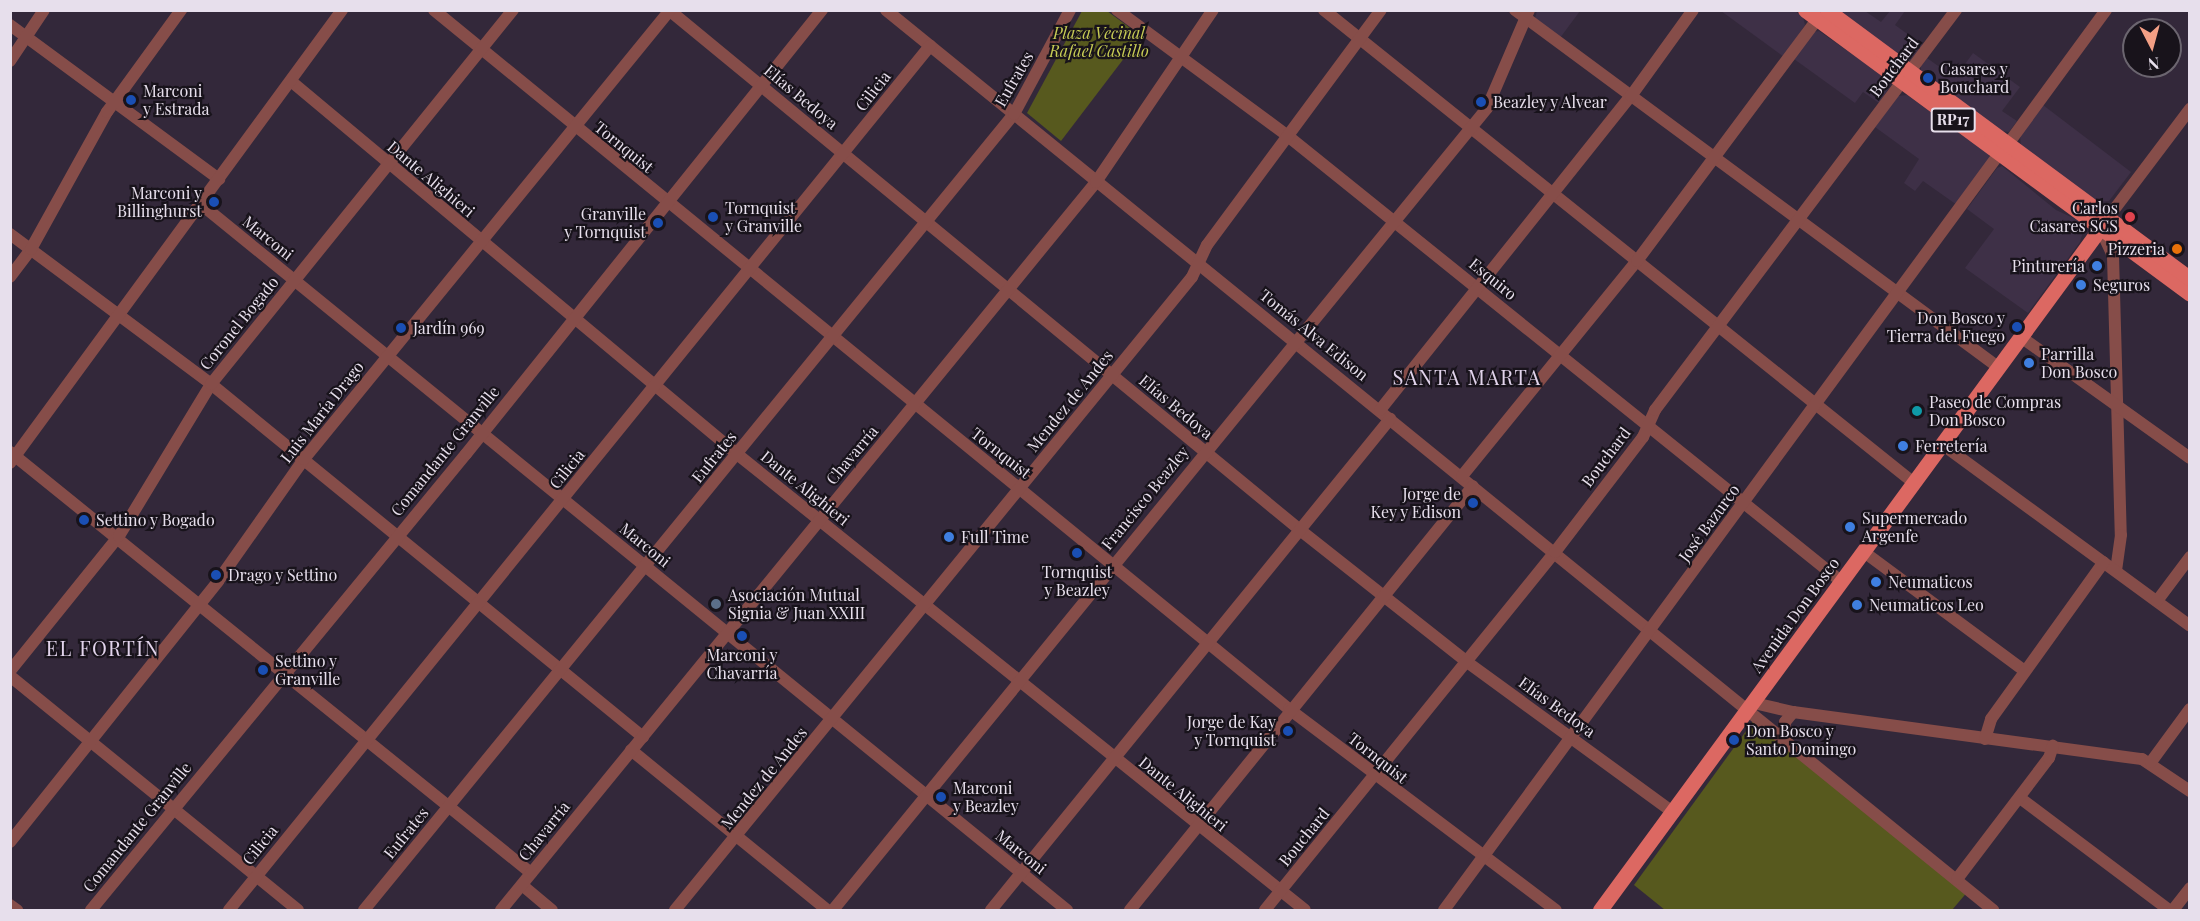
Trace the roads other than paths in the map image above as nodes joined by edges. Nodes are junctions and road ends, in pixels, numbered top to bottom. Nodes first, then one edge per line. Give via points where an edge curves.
1 (44, 10) edge
2 (181, 10) edge
3 (342, 10) edge
4 (434, 10) edge
5 (513, 10) edge
6 (822, 10) edge
7 (886, 10) edge
8 (1070, 10) edge
9 (1117, 10) edge
10 (1213, 10) edge
11 (1324, 10) edge
12 (1381, 10) edge
13 (1693, 10) edge
14 (1956, 10) edge
15 (2106, 10) edge
16 (669, 11) edge
17 (1523, 13) edge
18 (1818, 13) edge
19 (10, 25) edge
20 (26, 36) junction
21 (1361, 37) junction
22 (930, 46) junction
23 (482, 49) junction
24 (1181, 58) junction
25 (10, 61) edge
26 (1907, 77) junction
27 (292, 82) junction
28 (763, 86) junction
29 (1631, 96) junction
30 (116, 100) junction
31 (2190, 109) edge
32 (1014, 114) junction
33 (1471, 126) junction
34 (574, 127) junction
35 (1289, 137) junction
36 (2004, 149) junction
37 (845, 155) junction
38 (1716, 158) junction
39 (389, 166) junction
40 (219, 179) junction
41 (1096, 182) junction
42 (1554, 194) junction
43 (668, 204) junction
44 (202, 205) junction
45 (1393, 220) junction
46 (1800, 220) junction
47 (925, 223) junction
48 (2103, 224) junction
49 (10, 234) edge
50 (480, 241) junction
51 (31, 249) junction
52 (1637, 261) junction
53 (1199, 264) junction
54 (749, 269) junction
55 (10, 277) edge
56 (2190, 279) edge
57 (294, 280) junction
58 (1479, 288) junction
59 (1008, 290) junction
60 (1898, 293) junction
61 (2190, 294) edge
62 (118, 315) junction
63 (573, 318) junction
64 (1720, 327) junction
65 (2021, 337) junction
66 (831, 338) junction
67 (1295, 342) junction
68 (388, 356) junction
69 (1561, 356) junction
70 (1998, 367) junction
71 (1112, 375) junction
72 (211, 384) junction
73 (655, 386) junction
74 (1818, 404) junction
75 (914, 406) junction
76 (2117, 406) junction
77 (1380, 410) junction
78 (1390, 419) junction
79 (1648, 427) junction
80 (482, 433) junction
81 (1943, 445) junction
82 (1203, 452) junction
83 (737, 454) junction
84 (12, 457) edge
85 (2190, 458) edge
86 (304, 459) junction
87 (1462, 476) junction
88 (1914, 483) junction
89 (1473, 486) junction
90 (1021, 490) junction
91 (563, 500) junction
92 (1744, 503) junction
93 (819, 520) junction
94 (1300, 530) junction
95 (398, 535) junction
96 (119, 536) junction
97 (1555, 552) junction
98 (1864, 552) junction
99 (2190, 557) edge
100 (2104, 562) junction
101 (1112, 566) junction
102 (646, 568) junction
103 (2116, 570) junction
104 (1842, 582) junction
105 (1384, 596) junction
106 (2157, 601) junction
107 (480, 602) junction
108 (201, 603) junction
109 (925, 607) junction
110 (2190, 626) edge
111 (1651, 630) junction
112 (729, 636) junction
113 (1208, 644) junction
114 (1467, 662) junction
115 (560, 669) junction
116 (10, 671) edge
117 (284, 671) junction
118 (2025, 672) junction
119 (10, 676) edge
120 (1019, 681) junction
121 (1752, 706) junction
122 (2190, 709) edge
123 (1289, 710) junction
124 (1793, 712) junction
125 (831, 722) junction
126 (642, 737) junction
127 (1783, 737) junction
128 (367, 738) junction
129 (1571, 738) junction
130 (1985, 739) junction
131 (90, 742) junction
132 (2053, 746) junction
133 (631, 750) junction
134 (1114, 760) junction
135 (2151, 762) junction
136 (1374, 776) junction
137 (2190, 791) edge
138 (926, 797) junction
139 (2019, 798) junction
140 (450, 804) junction
141 (174, 808) junction
142 (1674, 813) junction
143 (1197, 826) junction
144 (737, 836) junction
145 (10, 842) edge
146 (1483, 857) junction
147 (531, 873) junction
148 (1022, 874) junction
149 (256, 877) junction
150 (1957, 879) junction
151 (522, 885) junction
152 (2190, 888) edge
153 (1280, 892) junction
154 (10, 905) edge
155 (17, 910) edge
156 (91, 910) edge
157 (229, 910) edge
158 (298, 910) edge
159 (364, 910) edge
160 (501, 910) edge
161 (552, 910) edge
162 (675, 910) edge
163 (827, 910) edge
164 (833, 910) edge
165 (991, 910) edge
166 (1067, 910) edge
167 (1130, 910) edge
168 (1265, 910) edge
169 (1305, 910) edge
170 (1443, 910) edge
171 (1556, 910) edge
172 (1600, 910) edge
173 (1994, 910) edge
174 (2171, 910) edge

1 - 20 street
2 - 30 street
3 - 27 street
4 - 23 street, Tornquist
5 - 23 street, Coronel Bogado
6 - 28 street, Comandante Granville
7 - 22 street, Tomás Alva Edison
8 - 32 street, Eufrates
9 - 24 street, Esquiro
10 - 24 street, Chavarría
11 - 21 street
12 - 21 street, Mendez de Andes
13 - 29 street
14 - 26 street, Bouchard
15 - 36 street, José Bazurco
16 - 28 street, Elías Bedoya
16 - 34 street, Luis María Drago
17 - 29 street
17 - 33 street, Francisco Beazley via 1492,100
18 - 26 main road, RP17
18 - 38 street
19 - 20 street
20 - 25 street
20 - 30 street
21 - 33 street
21 - 35 street, Mendez de Andes
22 - 32 street, Tomás Alva Edison
22 - 37 street, Cilicia
23 - 34 street, Tornquist
23 - 39 street, Coronel Bogado
24 - 35 street, Esquiro
24 - 41 street, Chavarría
26 - 36 main road, RP17
26 - 46 street, Bouchard
27 - 39 street, Dante Alighieri
27 - 40 street
28 - 37 street, Elías Bedoya
28 - 43 street, Comandante Granville
29 - 38 street
29 - 42 street
30 - 40 street
30 - 51 street
31 - 48 street, Avenida Don Bosco
32 - 41 street, Tomás Alva Edison
32 - 47 street, Eufrates
33 - 42 street
33 - 45 street, Francisco Beazley
34 - 43 street, Tornquist
34 - 50 street, Luis María Drago
35 - 45 street, Esquiro
35 - 53 street, Mendez de Andes via 1207,245
36 - 48 main road, RP17
36 - 60 street, José Bazurco
37 - 47 street, Elías Bedoya
37 - 54 street, Cilicia
38 - 46 street
38 - 52 street
39 - 50 street, Dante Alighieri
39 - 57 street, Coronel Bogado
40 - 44 street
41 - 53 street, Tomás Alva Edison
41 - 59 street, Chavarría
42 - 52 street
42 - 58 street
43 - 54 street, Tornquist
43 - 63 street, Comandante Granville
44 - 57 street, Marconi
44 - 62 street
45 - 58 street, Esquiro
45 - 67 street, Francisco Beazley
46 - 60 street
46 - 64 street, Bouchard
47 - 59 street, Elías Bedoya
47 - 66 street, Eufrates
48 - 56 main road, RP17
48 - 61 main road, RP17
48 - 65 main road, Avenida Don Bosco
48 - 76 street via 2113,256
49 - 51 street
50 - 63 street, Dante Alighieri
50 - 68 street, Luis María Drago
51 - 55 street
51 - 62 street
52 - 64 street
52 - 69 street
53 - 67 street, Tomás Alva Edison
53 - 71 street, Mendez de Andes
54 - 66 street, Tornquist
54 - 73 street, Cilicia
57 - 68 street, Marconi
57 - 72 street, Coronel Bogado
58 - 69 street, Esquiro
58 - 77 street
59 - 71 street, Elías Bedoya
59 - 75 street, Chavarría
60 - 70 street
60 - 74 street, José Bazurco
62 - 72 street
62 - 84 street
63 - 73 street, Dante Alighieri
63 - 80 street, Comandante Granville
64 - 74 street
64 - 79 street, Bouchard via 1655,410
65 - 70 main road, Avenida Don Bosco
65 - 76 street
66 - 75 street, Tornquist
66 - 83 street, Eufrates
67 - 77 street, Tomás Alva Edison
67 - 82 street, Francisco Beazley
68 - 80 street, Marconi
68 - 86 street, Luis María Drago
69 - 79 street, Esquiro
69 - 87 street
70 - 81 main road, Avenida Don Bosco
71 - 82 street, Elías Bedoya
71 - 90 street, Mendez de Andes
72 - 86 street
72 - 96 street, Coronel Bogado
73 - 83 street, Dante Alighieri
73 - 91 street, Cilicia
74 - 88 street
74 - 92 street, José Bazurco
75 - 90 street, Tornquist
75 - 93 street, Chavarría
76 - 85 street
76 - 103 street via 2121,534
77 - 78 street, Tomás Alva Edison
78 - 87 street, Tomás Alva Edison
78 - 94 street
79 - 92 street, Esquiro
79 - 97 street, Bouchard
80 - 91 street, Marconi
80 - 95 street, Comandante Granville
81 - 88 main road, Avenida Don Bosco
81 - 100 street
82 - 94 street, Elías Bedoya
82 - 101 street, Francisco Beazley
83 - 93 street, Dante Alighieri
83 - 102 street, Eufrates
84 - 96 street
86 - 95 street
86 - 108 street, Luis María Drago
87 - 89 street, Tomás Alva Edison
88 - 98 main road, Avenida Don Bosco
89 - 97 street, Tomás Alva Edison
89 - 105 street
90 - 101 street, Tornquist
90 - 109 street, Mendez de Andes
91 - 102 street, Marconi
91 - 107 street, Cilicia
92 - 104 street, Esquiro
92 - 111 street, José Bazurco
93 - 109 street, Dante Alighieri
93 - 112 street, Chavarría
94 - 105 street, Elías Bedoya
94 - 113 street
95 - 107 street
95 - 117 street, Comandante Granville
96 - 108 street
96 - 116 street, Coronel Bogado
97 - 111 street, Tomás Alva Edison
97 - 114 street, Bouchard
98 - 104 main road, Avenida Don Bosco
98 - 118 street
99 - 106 street
100 - 103 street
100 - 118 street
101 - 113 street, Tornquist
101 - 120 street, Francisco Beazley
102 - 112 street, Marconi
102 - 115 street, Eufrates
103 - 106 street
104 - 121 main road, Avenida Don Bosco
105 - 114 street, Elías Bedoya
105 - 123 street
106 - 110 street
107 - 115 street
107 - 128 street, Cilicia
108 - 117 street
108 - 131 street, Luis María Drago
109 - 120 street, Dante Alighieri
109 - 125 street, Mendez de Andes
111 - 121 street, Tomás Alva Edison
111 - 129 street, José Bazurco
112 - 125 street, Marconi
112 - 126 street, Chavarría
113 - 123 street, Tornquist
113 - 134 street
114 - 129 street, Elías Bedoya
114 - 136 street, Bouchard
115 - 126 street
115 - 140 street, Eufrates
117 - 128 street
117 - 141 street, Comandante Granville
118 - 130 street via 1991,719
119 - 131 street
120 - 134 street, Dante Alighieri
120 - 138 street, Francisco Beazley
121 - 124 street
121 - 127 street, Tomás Alva Edison
121 - 142 main road, Avenida Don Bosco
122 - 135 street
123 - 136 street, Tornquist
123 - 143 street
124 - 127 street via 1785,722
124 - 130 street
125 - 138 street, Marconi
125 - 144 street, Mendez de Andes
126 - 133 street, Chavarría
127 - 150 street, Tomás Alva Edison
128 - 140 street
128 - 149 street, Cilicia
129 - 142 street, Elías Bedoya
129 - 146 street, José Bazurco
130 - 132 street
131 - 141 street
131 - 145 street, Luis María Drago
132 - 135 street
132 - 139 street via 2049,758
133 - 144 street
133 - 147 street, Chavarría
134 - 143 street, Dante Alighieri
134 - 148 street
135 - 137 street
136 - 146 street, Tornquist
136 - 153 street, Bouchard
138 - 148 street, Marconi
138 - 164 street, Francisco Beazley
139 - 150 street
139 - 174 street
140 - 147 street
140 - 159 street, Eufrates
141 - 149 street
141 - 156 street, Comandante Granville
142 - 172 main road, Avenida Don Bosco
143 - 153 street, Dante Alighieri
143 - 167 street
144 - 162 street, Mendez de Andes
144 - 163 street
146 - 170 street, José Bazurco
146 - 171 street, Tornquist
147 - 151 street, Chavarría
148 - 165 street
148 - 166 street, Marconi
149 - 157 street, Cilicia
149 - 158 street
150 - 173 street, Tomás Alva Edison
151 - 160 street, Chavarría
151 - 161 street
152 - 174 street
153 - 168 street, Bouchard
153 - 169 street, Dante Alighieri
154 - 155 street

